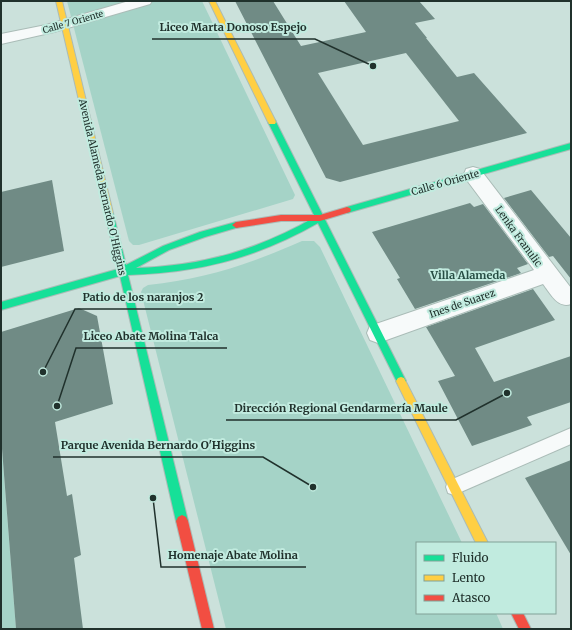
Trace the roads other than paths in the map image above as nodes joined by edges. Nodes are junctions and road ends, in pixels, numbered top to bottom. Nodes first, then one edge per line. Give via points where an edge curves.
1 (59, 1) edge
2 (145, 1) edge
3 (212, 1) edge
4 (65, 24) junction
5 (1, 39) edge
6 (571, 146) edge
7 (473, 174) junction
8 (320, 218) junction
9 (544, 271) junction
10 (122, 272) junction
11 (566, 297) dead end
12 (1, 306) edge
13 (378, 333) junction
14 (571, 436) edge
15 (454, 487) junction
16 (482, 542) edge
17 (517, 614) edge
18 (208, 629) edge
19 (524, 629) edge

1 - 4 main road, Avenida Alameda Bernardo O'Higgins
2 - 4 street, Calle 7 Oriente
3 - 8 main road
4 - 5 street, Calle 7 Oriente
4 - 10 main road, Avenida Alameda Bernardo O'Higgins
6 - 7 main road, Calle 6 Oriente
7 - 8 main road, Calle 6 Oriente
7 - 9 street, Lenka Franulic
8 - 10 main road, Calle 6 Oriente via 291,217 218,230 165,248
8 - 10 main road, Calle 6 Oriente via 270,245 236,258 197,267 142,273
8 - 13 main road
9 - 11 street, Lenka Franulic
9 - 13 street, Ines de Suarez via 543,275
10 - 12 main road, Calle 6 Oriente
10 - 18 main road, Avenida Alameda Bernardo O'Higgins
13 - 15 main road
14 - 15 lane
15 - 16 main road
17 - 19 main road

